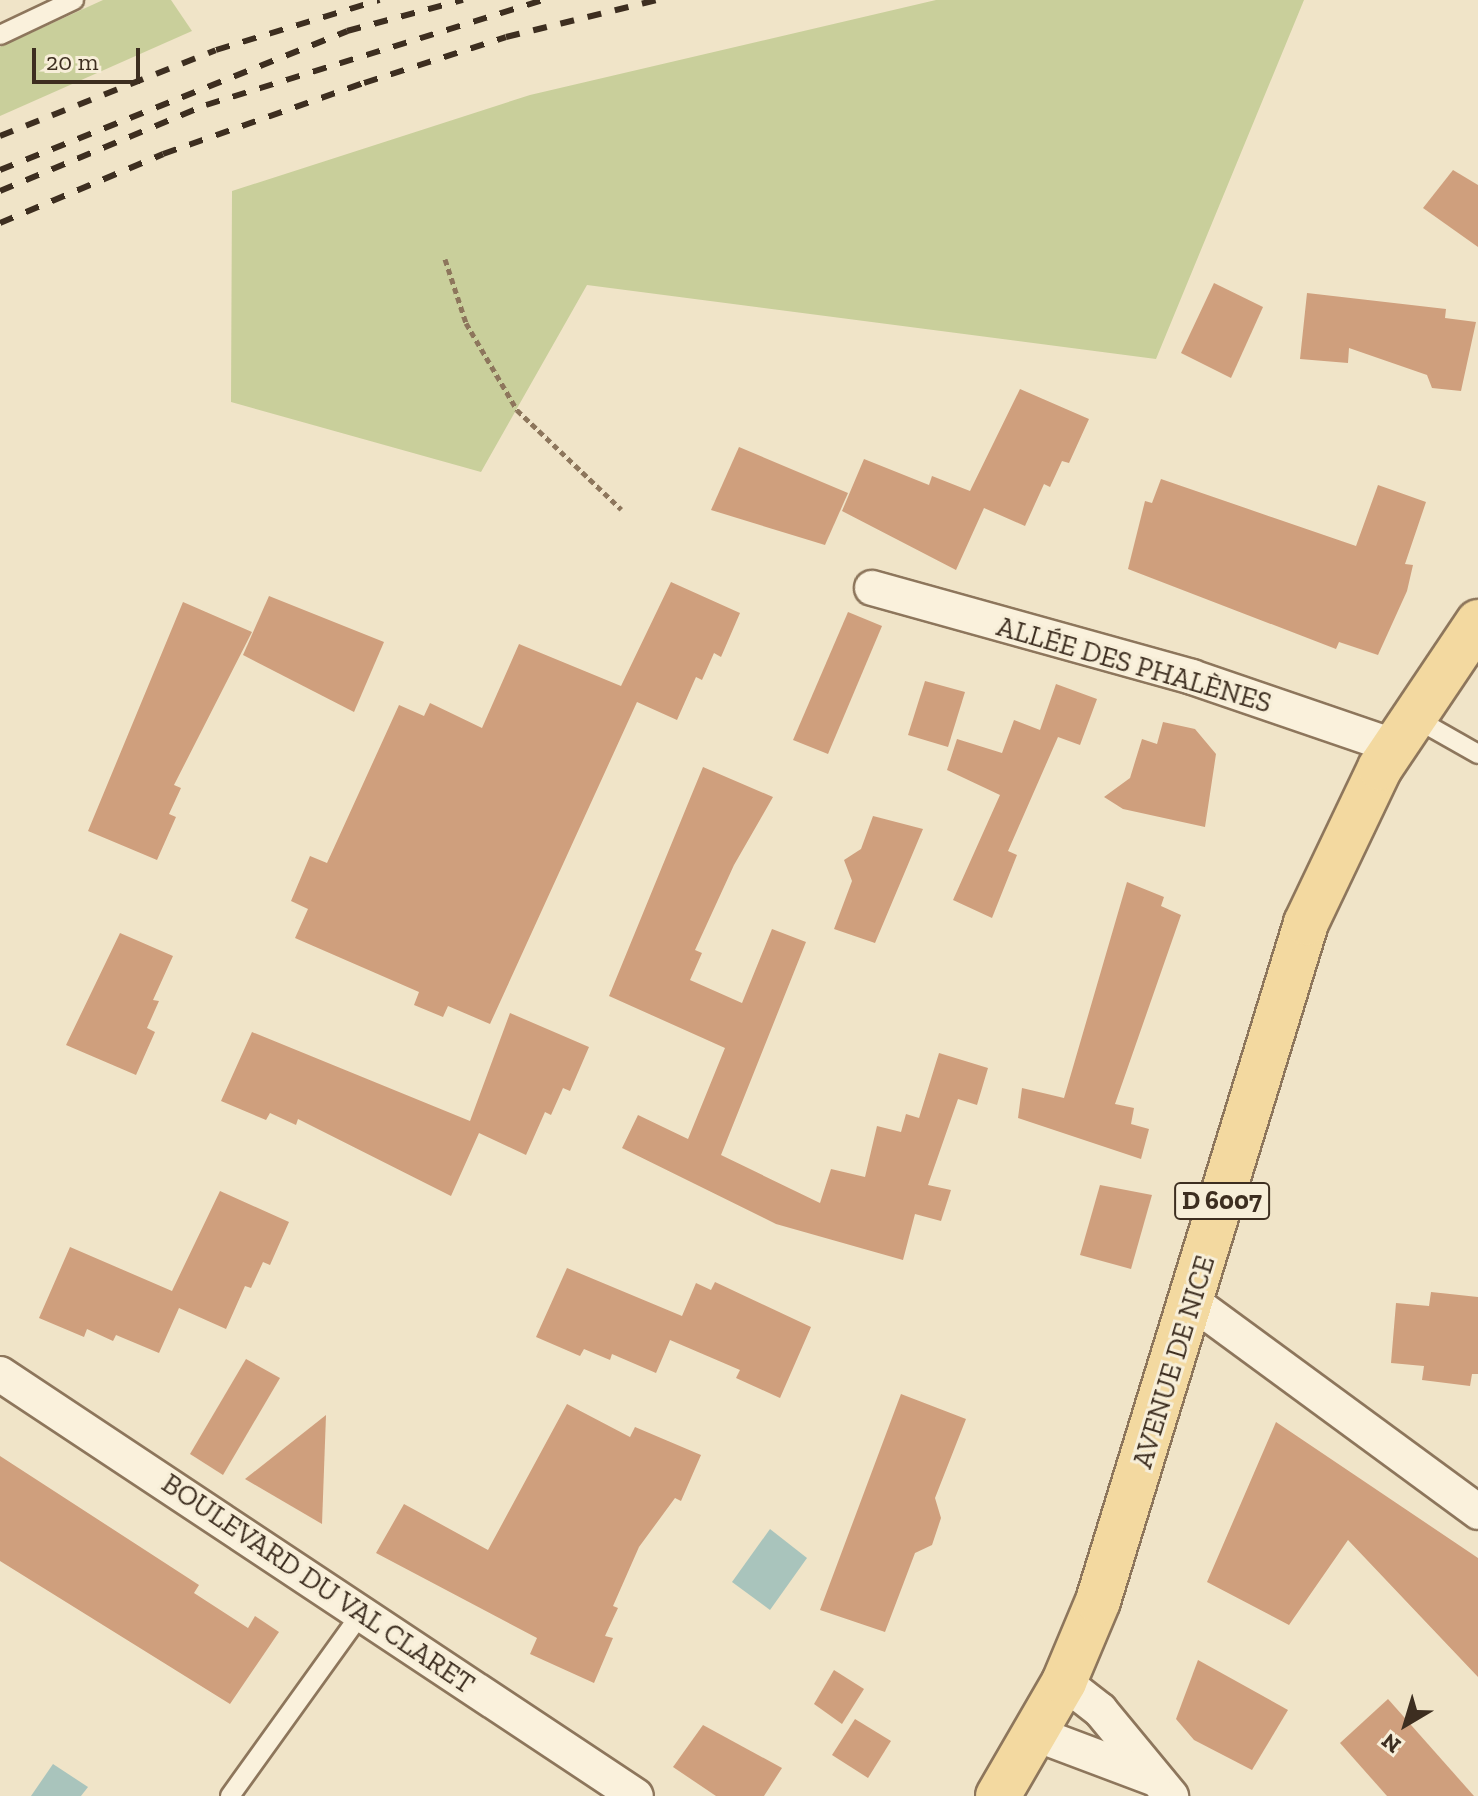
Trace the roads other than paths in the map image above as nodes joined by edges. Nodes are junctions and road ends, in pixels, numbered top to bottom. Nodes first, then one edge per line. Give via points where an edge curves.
1 (29, 0) edge
2 (74, 0) edge
3 (40, 17) junction
4 (0, 35) edge
5 (872, 588) dead end
6 (1478, 622) edge
7 (1403, 732) junction
8 (1478, 754) edge
9 (1194, 1303) junction
10 (0, 1374) edge
11 (1478, 1512) edge
12 (362, 1612) junction
13 (1064, 1682) junction
14 (1036, 1734) junction
15 (1162, 1787) edge
16 (230, 1796) edge
17 (636, 1796) edge
18 (998, 1796) edge

1 - 3 lane
2 - 3 lane
3 - 4 lane
5 - 7 street, ALLÉE DES PHALÈNES
6 - 7 main road, AVENUE DE NICE / D 6007
7 - 8 lane
7 - 9 main road, AVENUE DE NICE / D 6007 via 1300,938
9 - 11 street
9 - 13 main road, AVENUE DE NICE / D 6007 via 1098,1601
10 - 12 street, BOULEVARD DU VAL CLARET
12 - 16 lane
12 - 17 street, BOULEVARD DU VAL CLARET
13 - 14 main road, AVENUE DE NICE / D 6007
13 - 15 street via 1100,1710
14 - 15 street
14 - 18 main road, AVENUE DE NICE / D 6007

